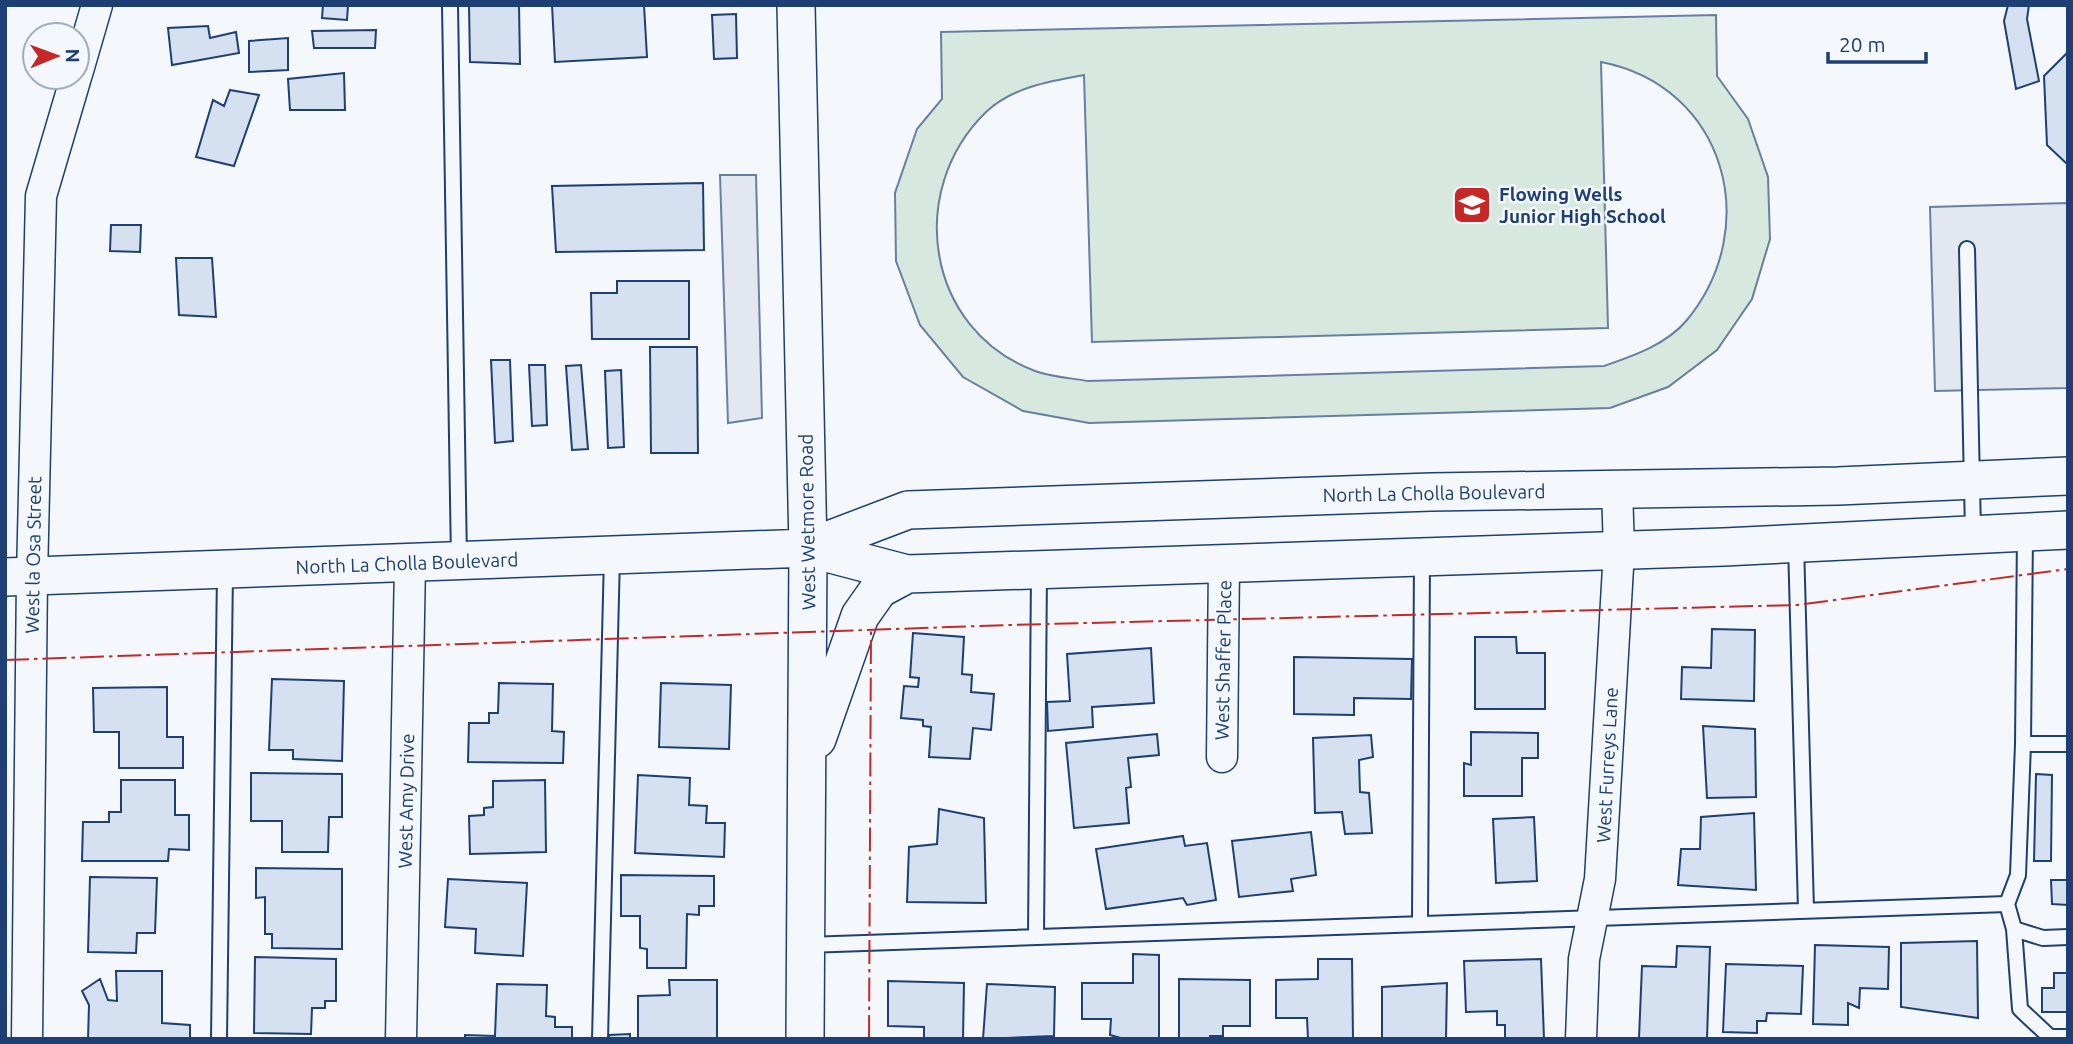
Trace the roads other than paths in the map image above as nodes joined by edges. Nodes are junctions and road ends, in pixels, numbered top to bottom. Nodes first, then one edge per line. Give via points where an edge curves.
1 (97, 5) edge
2 (450, 5) edge
3 (796, 5) edge
4 (91, 25) edge
5 (71, 91) edge
6 (1967, 249) dead end
7 (2068, 476) edge
8 (1971, 480) junction
9 (1617, 489) junction
10 (2068, 530) edge
11 (2025, 531) junction
12 (1973, 532) junction
13 (1796, 543) junction
14 (808, 548) junction
15 (1619, 550) junction
16 (612, 555) junction
17 (1422, 556) junction
18 (459, 561) junction
19 (1224, 563) junction
20 (410, 564) junction
21 (225, 569) junction
22 (1039, 570) junction
23 (907, 574) junction
24 (19, 577) edge
25 (2023, 744) junction
26 (2068, 744) edge
27 (1222, 757) dead end
28 (809, 763) junction
29 (2007, 904) junction
30 (1806, 910) junction
31 (1593, 916) junction
32 (1420, 922) junction
33 (2014, 929) junction
34 (1036, 936) junction
35 (2068, 937) edge
36 (806, 945) junction
37 (2068, 1037) edge
38 (27, 1039) edge
39 (219, 1039) edge
40 (401, 1039) edge
41 (600, 1039) edge
42 (805, 1039) edge
43 (1581, 1039) edge

1 - 4 street, West la Osa Street
2 - 18 lane
3 - 14 street, West Wetmore Road
5 - 24 street, West la Osa Street via 41,196
6 - 8 lane
7 - 8 street, North La Cholla Boulevard
8 - 9 street, North La Cholla Boulevard
8 - 12 lane
9 - 14 street, North La Cholla Boulevard via 908,510
9 - 15 street, West Furreys Lane
10 - 11 street, North La Cholla Boulevard
11 - 12 street, North La Cholla Boulevard
11 - 25 lane
12 - 13 street, North La Cholla Boulevard
13 - 15 street, North La Cholla Boulevard
13 - 30 lane
14 - 16 street, North La Cholla Boulevard
14 - 23 street, North La Cholla Boulevard
14 - 28 street, West Wetmore Road
15 - 17 street, North La Cholla Boulevard
15 - 31 street, West Furreys Lane via 1600,879
16 - 18 street, North La Cholla Boulevard
16 - 41 lane
17 - 19 street, North La Cholla Boulevard
17 - 32 lane
18 - 20 street, North La Cholla Boulevard
19 - 22 street, North La Cholla Boulevard
19 - 27 street, West Shaffer Place
20 - 21 street, North La Cholla Boulevard
20 - 40 street, West Amy Drive
21 - 24 street, North La Cholla Boulevard
21 - 39 lane
22 - 23 street, North La Cholla Boulevard
22 - 34 lane
23 - 28 street via 879,589 860,616
24 - 38 street, West la Osa Street
25 - 26 lane
25 - 29 lane via 2018,875
28 - 36 street, West Wetmore Road
29 - 30 lane
29 - 33 lane
30 - 31 lane
31 - 32 lane
31 - 43 street, West Furreys Lane via 1584,959
32 - 34 lane
33 - 35 lane via 2043,938
33 - 37 lane via 2020,1009 2050,1037
34 - 36 lane
36 - 42 street, West Wetmore Road

